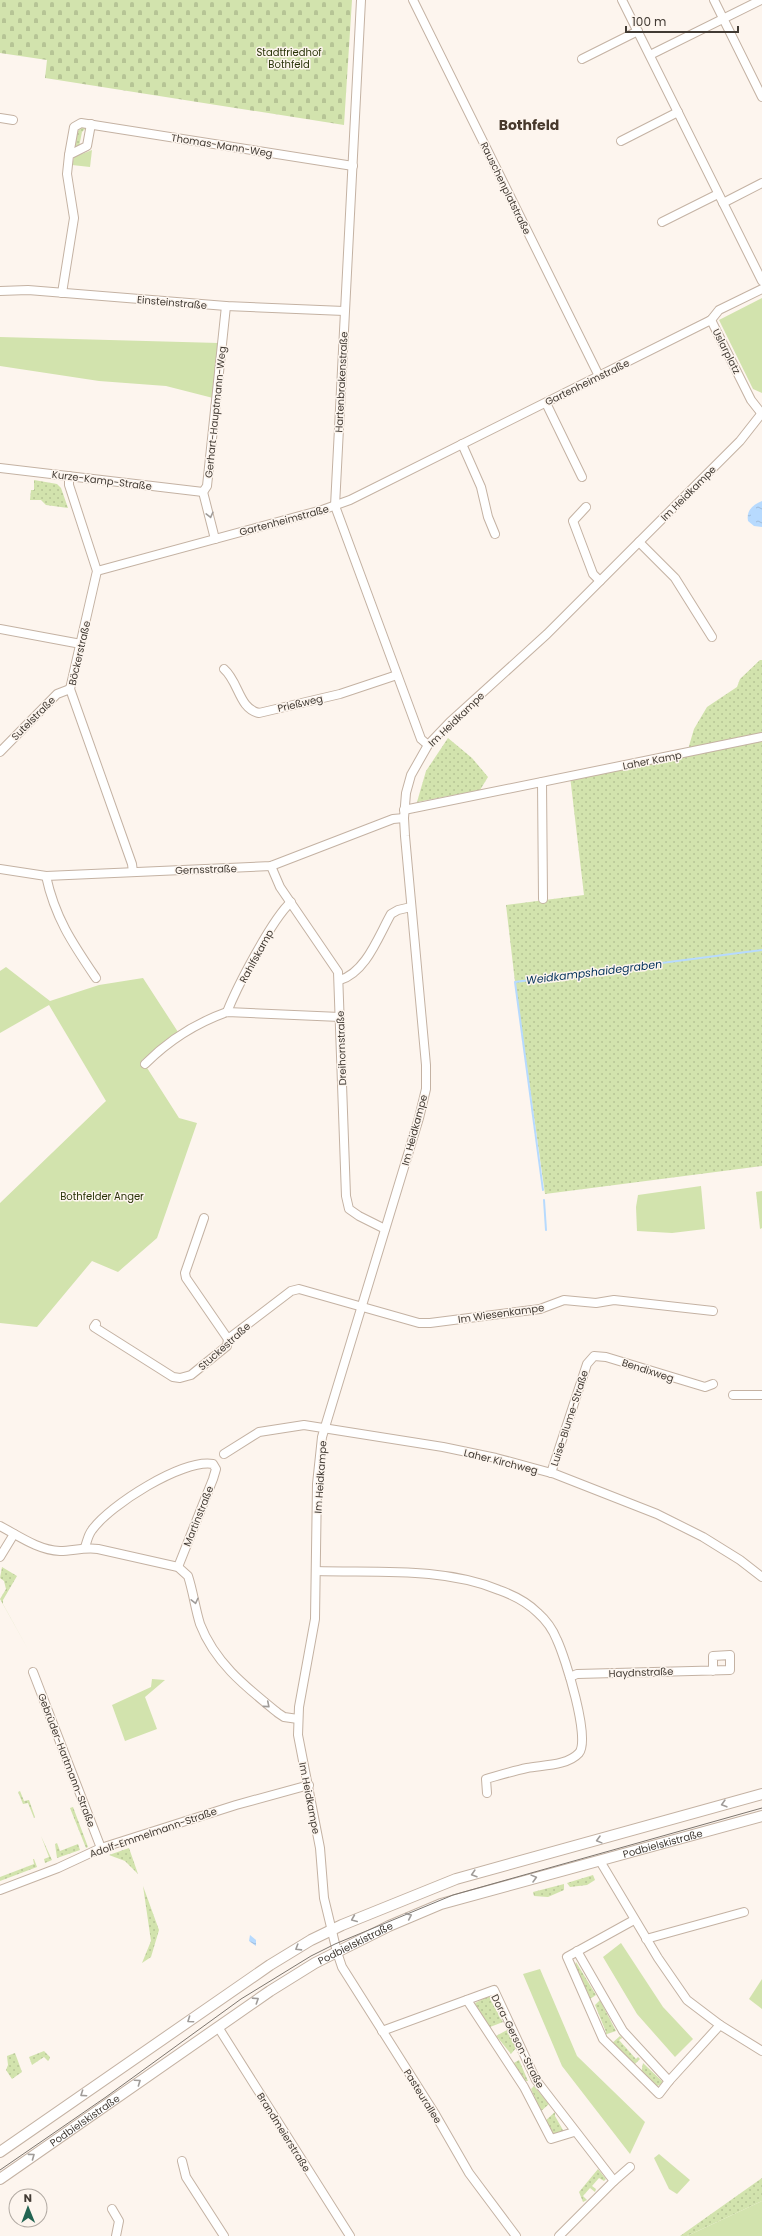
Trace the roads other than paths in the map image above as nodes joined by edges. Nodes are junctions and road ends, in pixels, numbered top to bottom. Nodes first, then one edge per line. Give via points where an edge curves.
1 (361, 0) edge
2 (414, 0) edge
3 (622, 0) edge
4 (714, 0) edge
5 (761, 0) edge
6 (723, 18) junction
7 (638, 31) junction
8 (650, 55) junction
9 (582, 59) dead end
10 (762, 97) edge
11 (678, 112) junction
12 (0, 118) edge
13 (13, 120) dead end
14 (91, 124) junction
15 (621, 141) dead end
16 (69, 155) junction
17 (352, 166) junction
18 (762, 183) edge
19 (718, 194) junction
20 (723, 203) junction
21 (662, 222) dead end
22 (762, 281) edge
23 (762, 289) edge
24 (0, 290) edge
25 (62, 293) junction
26 (226, 306) junction
27 (344, 311) junction
28 (711, 320) junction
29 (599, 376) junction
30 (546, 403) junction
31 (762, 414) edge
32 (462, 444) junction
33 (0, 468) edge
34 (69, 476) junction
35 (582, 477) dead end
36 (203, 492) junction
37 (334, 506) junction
38 (586, 507) dead end
39 (495, 534) dead end
40 (215, 538) junction
41 (639, 542) junction
42 (97, 571) junction
43 (600, 581) junction
44 (0, 629) edge
45 (712, 637) dead end
46 (81, 644) junction
47 (224, 669) dead end
48 (397, 675) junction
49 (70, 688) junction
50 (762, 737) edge
51 (428, 745) junction
52 (0, 752) edge
53 (542, 782) junction
54 (404, 814) junction
55 (271, 866) junction
56 (0, 869) edge
57 (133, 872) junction
58 (46, 876) junction
59 (543, 899) dead end
60 (291, 902) junction
61 (411, 907) junction
62 (96, 978) dead end
63 (340, 980) junction
64 (227, 1012) junction
65 (340, 1017) junction
66 (145, 1064) dead end
67 (204, 1218) dead end
68 (385, 1229) junction
69 (361, 1306) junction
70 (713, 1311) dead end
71 (96, 1324) dead end
72 (228, 1339) junction
73 (588, 1364) joint
74 (713, 1384) dead end
75 (762, 1394) edge
76 (733, 1395) dead end
77 (324, 1428) junction
78 (224, 1454) dead end
79 (551, 1473) junction
80 (0, 1526) edge
81 (14, 1534) junction
82 (85, 1547) junction
83 (0, 1557) edge
84 (178, 1568) junction
85 (316, 1571) junction
86 (762, 1577) edge
87 (713, 1671) dead end
88 (33, 1672) dead end
89 (570, 1677) junction
90 (298, 1719) junction
91 (309, 1784) junction
92 (487, 1793) dead end
93 (762, 1794) edge
94 (762, 1816) edge
95 (101, 1848) junction
96 (600, 1861) junction
97 (0, 1890) edge
98 (744, 1912) dead end
99 (634, 1920) junction
100 (332, 1929) junction
101 (646, 1939) junction
102 (577, 1951) junction
103 (337, 1952) junction
104 (467, 2000) junction
105 (720, 2025) junction
106 (218, 2027) junction
107 (382, 2031) junction
108 (762, 2051) edge
109 (669, 2081) junction
110 (574, 2132) junction
111 (0, 2152) edge
112 (182, 2161) dead end
113 (630, 2167) dead end
114 (0, 2179) edge
115 (614, 2181) junction
116 (112, 2209) dead end
117 (116, 2236) edge
118 (224, 2236) edge
119 (350, 2236) edge
120 (516, 2236) edge
121 (559, 2236) edge

1 - 17 street, Hartenbrakenstraße
2 - 29 street, Rauschenplatstraße
3 - 7 street
4 - 6 street
5 - 6 street
6 - 8 street
6 - 10 street
7 - 8 street
7 - 9 street
8 - 11 street
11 - 15 street
11 - 19 street
12 - 13 street
14 - 16 street via 87,146
14 - 16 street, Thomas-Mann-Weg via 81,123 74,128
14 - 17 street, Thomas-Mann-Weg
16 - 25 street, Thomas-Mann-Weg via 67,179 74,218
17 - 27 street, Hartenbrakenstraße
18 - 20 street
19 - 20 street
19 - 21 street
20 - 22 street
23 - 28 street, Uslarplatz via 719,310
24 - 25 street, Einsteinstraße
25 - 26 street, Einsteinstraße
26 - 27 street, Einsteinstraße
26 - 36 street, Gerhart-Hauptmann-Weg via 207,486
27 - 37 street, Hartenbrakenstraße
28 - 29 street, Gartenheimstraße
28 - 31 street, Uslarplatz via 751,400
29 - 30 street, Gartenheimstraße
30 - 32 street, Gartenheimstraße
30 - 35 street
31 - 41 street, Im Heidkampe via 740,441
32 - 37 street, Gartenheimstraße
32 - 39 street via 481,487
33 - 34 street, Kurze-Kamp-Straße
34 - 36 street, Kurze-Kamp-Straße
34 - 42 street via 69,485
36 -> 40 street
37 - 40 street, Gartenheimstraße
37 - 48 street, Hartenbrakenstraße
38 - 43 street via 573,521 593,574
40 - 42 street, Gartenheimstraße
41 - 43 street, Im Heidkampe
41 - 45 street via 675,578
42 - 46 street, Böckerstraße
43 - 51 street, Im Heidkampe
44 - 46 street
46 - 49 street, Böckerstraße
47 - 48 street, Prießweg via 232,676 245,705 251,711 259,713 340,694
48 - 51 street, Hartenbrakenstraße via 421,739
49 - 52 street, Sutelstraße via 57,694
49 - 57 street, Böckerstraße
50 - 53 street, Laher Kamp
51 - 54 street, Im Heidkampe via 411,775
53 - 54 street, Laher Kamp
53 - 59 street
54 - 55 street, Gernsstraße
54 - 61 street, Im Heidkampe
55 - 57 street, Gernsstraße
55 - 60 street, Dreihornstraße via 273,875
56 - 58 street, Gernsstraße
57 - 58 street, Gernsstraße
58 - 62 street via 57,915 67,935
60 - 63 street, Dreihornstraße via 338,972
60 - 64 street, Rahlfskamp via 284,908 265,939
61 - 63 street via 391,914 359,970 350,977
61 - 68 street, Im Heidkampe via 426,1089 420,1118
63 - 65 street, Dreihornstraße
64 - 65 street
64 - 66 street via 214,1016 173,1039
65 - 68 street, Dreihornstraße via 346,1196 349,1209
67 - 72 street via 186,1278
68 - 69 street, Im Heidkampe
69 - 70 street, Im Wiesenkampe via 419,1323 540,1309 564,1300 596,1303 614,1300
69 - 72 street, Stuckestraße via 299,1289 291,1291
69 - 77 street, Im Heidkampe
71 - 72 street, Stuckestraße via 94,1328 173,1377 180,1378 191,1375 218,1354 227,1346
73 - 74 street, Bendixweg via 590,1359 599,1355 689,1383 705,1387
73 - 79 street, Luise-Blume-Straße
75 - 76 street
77 - 78 street, Laher Kirchweg via 304,1425 269,1429 258,1432
77 - 79 street, Laher Kirchweg via 443,1447
77 - 85 street, Im Heidkampe via 317,1484
79 - 86 street, Laher Kirchweg via 614,1496 671,1521 703,1537
80 - 81 street
81 - 82 street via 43,1548 70,1551
81 - 83 street
82 - 84 street
82 - 84 street, Martinstraße via 91,1531 98,1523 130,1497 168,1474 205,1463 213,1464 216,1469 213,1479
84 -> 90 street via 188,1576 200,1623 221,1661 233,1676 278,1713 284,1717
85 - 89 street via 449,1577 498,1590 527,1604 538,1613 557,1640
85 - 90 street, Im Heidkampe via 313,1636
87 - 89 street, Haydnstraße via 577,1674
88 - 95 street, Gebrüder-Hartmann-Straße
89 - 92 street via 582,1730 583,1743 578,1755 568,1760 486,1779
90 - 91 street, Im Heidkampe via 301,1754
91 - 95 street, Adolf-Emmelmann-Straße
91 - 100 street, Im Heidkampe via 320,1848 324,1898
93 -> 100 main road, Podbielskistraße via 456,1879
94 - 96 main road, Podbielskistraße
95 - 97 street, Adolf-Emmelmann-Straße
96 - 99 street
103 -> 96 main road, Podbielskistraße via 440,1904
98 - 101 street
99 - 101 street
99 - 102 street
100 - 103 street, Im Heidkampe
100 -> 111 main road, Podbielskistraße via 270,1966
101 - 105 street via 687,2000
102 - 109 street via 623,2031
102 - 109 street via 567,1957 603,2040 659,2094
106 -> 103 main road, Podbielskistraße via 270,1990
103 - 107 street, Pasteurallee via 342,1967
104 - 107 street, Dora-Gerson-Straße
104 - 110 street, Dora-Gerson-Straße via 524,2087 551,2139
104 - 110 street, Dora-Gerson-Straße via 494,1990 536,2080
105 - 108 street
105 - 109 street
114 -> 106 main road, Podbielskistraße
106 - 119 street, Brandmeierstraße
107 - 120 street, Pasteurallee via 469,2173
110 - 115 street, Dora-Gerson-Straße
112 - 118 street via 186,2177
113 - 115 street
115 - 121 street
116 - 117 street via 118,2221

